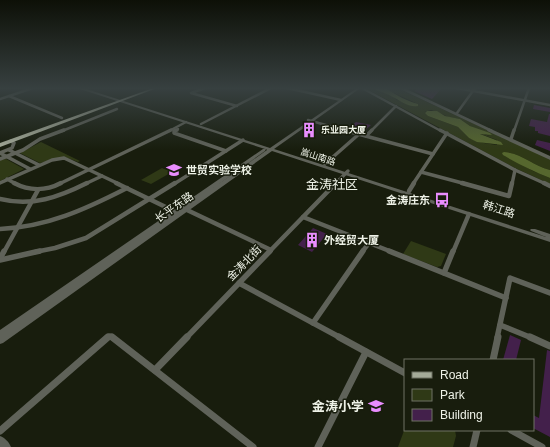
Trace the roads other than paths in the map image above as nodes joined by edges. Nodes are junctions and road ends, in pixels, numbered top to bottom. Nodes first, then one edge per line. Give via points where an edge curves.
1 (40, 109) edge
2 (90, 109) edge
3 (95, 109) edge
4 (117, 109) dead end
5 (149, 109) edge
6 (152, 109) edge
7 (231, 109) edge
8 (327, 109) edge
9 (393, 109) edge
10 (401, 109) edge
11 (447, 109) edge
12 (459, 109) edge
13 (522, 109) edge
14 (456, 113) junction
15 (77, 116) junction
16 (62, 118) junction
17 (87, 120) junction
18 (310, 121) junction
19 (188, 122) junction
20 (201, 124) junction
21 (447, 133) junction
22 (359, 134) junction
23 (366, 136) junction
24 (511, 139) junction
25 (243, 140) junction
26 (0, 141) edge
27 (11, 141) junction
28 (0, 145) edge
29 (271, 148) junction
30 (9, 150) junction
31 (226, 151) junction
32 (0, 153) edge
33 (15, 153) junction
34 (433, 154) junction
35 (6, 156) junction
36 (0, 158) edge
37 (550, 158) edge
38 (325, 164) junction
39 (39, 165) junction
40 (30, 169) junction
41 (89, 170) junction
42 (515, 170) junction
43 (346, 172) junction
44 (421, 172) junction
45 (102, 176) junction
46 (7, 179) junction
47 (0, 184) edge
48 (550, 186) edge
49 (127, 188) junction
50 (38, 190) junction
51 (409, 191) junction
52 (0, 199) edge
53 (149, 199) junction
54 (441, 201) joint
55 (31, 203) junction
56 (187, 210) junction
57 (176, 212) junction
58 (469, 214) junction
59 (304, 217) junction
60 (0, 229) edge
61 (16, 229) junction
62 (550, 236) edge
63 (550, 240) edge
64 (369, 243) junction
65 (271, 250) junction
66 (0, 259) edge
67 (444, 273) junction
68 (239, 283) junction
69 (550, 293) edge
70 (506, 298) junction
71 (313, 323) junction
72 (500, 325) junction
73 (0, 334) edge
74 (0, 341) edge
75 (550, 346) edge
76 (366, 352) junction
77 (493, 359) edge
78 (155, 370) junction
79 (404, 372) edge
80 (0, 431) edge
81 (477, 431) edge
82 (513, 431) edge
83 (0, 441) edge
84 (6, 447) edge
85 (253, 447) edge
86 (318, 447) edge
87 (473, 447) edge
88 (542, 447) edge

1 - 16 street
2 - 16 main road
3 - 15 main road
4 - 17 street
5 - 19 street, 嵩山南路
6 - 20 street, 嵩山南路
7 - 20 street
8 - 18 street, 长平东路
9 - 23 street
10 - 21 street
11 - 14 street
12 - 14 street
13 - 24 street
14 - 24 street
15 - 17 street
15 - 27 main road
16 - 26 main road
17 - 33 street via 40,139
18 - 22 street
18 - 29 street, 长平东路
19 - 25 street, 嵩山南路
19 - 31 street via 174,132
19 - 41 street
20 - 29 street, 嵩山南路
21 - 34 street
21 - 42 street
22 - 23 street
22 - 38 street
23 - 34 street
24 - 37 street
25 - 29 street, 嵩山南路
25 - 31 street
27 - 28 main road
27 - 30 street via 14,146
29 - 38 street, 嵩山南路
29 - 43 street, 嵩山南路
29 - 56 street, 长平东路
29 - 57 street, 长平东路
30 - 32 street
30 - 33 street
31 - 53 street
32 - 35 street
33 - 35 street
33 - 39 street
34 - 44 street
35 - 36 street
35 - 40 street
38 - 43 street, 嵩山南路
39 - 40 street
39 - 41 street via 64,158
40 - 46 street
41 - 45 street
41 - 50 street via 56,186
42 - 44 street via 509,196
42 - 48 street
43 - 51 street, 嵩山南路
43 - 58 street, 嵩山南路
43 - 59 street, 金涛北街
44 - 51 street
45 - 49 street
45 - 55 street via 69,193
46 - 47 street
46 - 50 street via 22,188
49 - 53 street
49 - 61 street via 60,219
50 - 55 street
51 - 54 street, 嵩山南路
52 - 55 street
53 - 57 street
53 - 66 street via 86,238 56,248
54 - 62 street, 韩江路
55 - 61 street
56 - 65 street
56 - 74 street, 长平东路
57 - 73 street, 长平东路
58 - 63 street, 嵩山南路
58 - 67 street
59 - 64 street
59 - 65 street, 金涛北街
60 - 61 street
61 - 66 street
64 - 67 street
64 - 71 street
65 - 68 street, 金涛北街
67 - 70 street
68 - 71 street
68 - 78 street, 金涛北街
69 - 70 street via 510,278
70 - 72 street
71 - 76 street
72 - 75 street
72 - 77 street
76 - 79 street
76 - 86 street
78 - 80 street via 110,336
78 - 85 street
81 - 87 street
82 - 88 street
83 - 84 street

